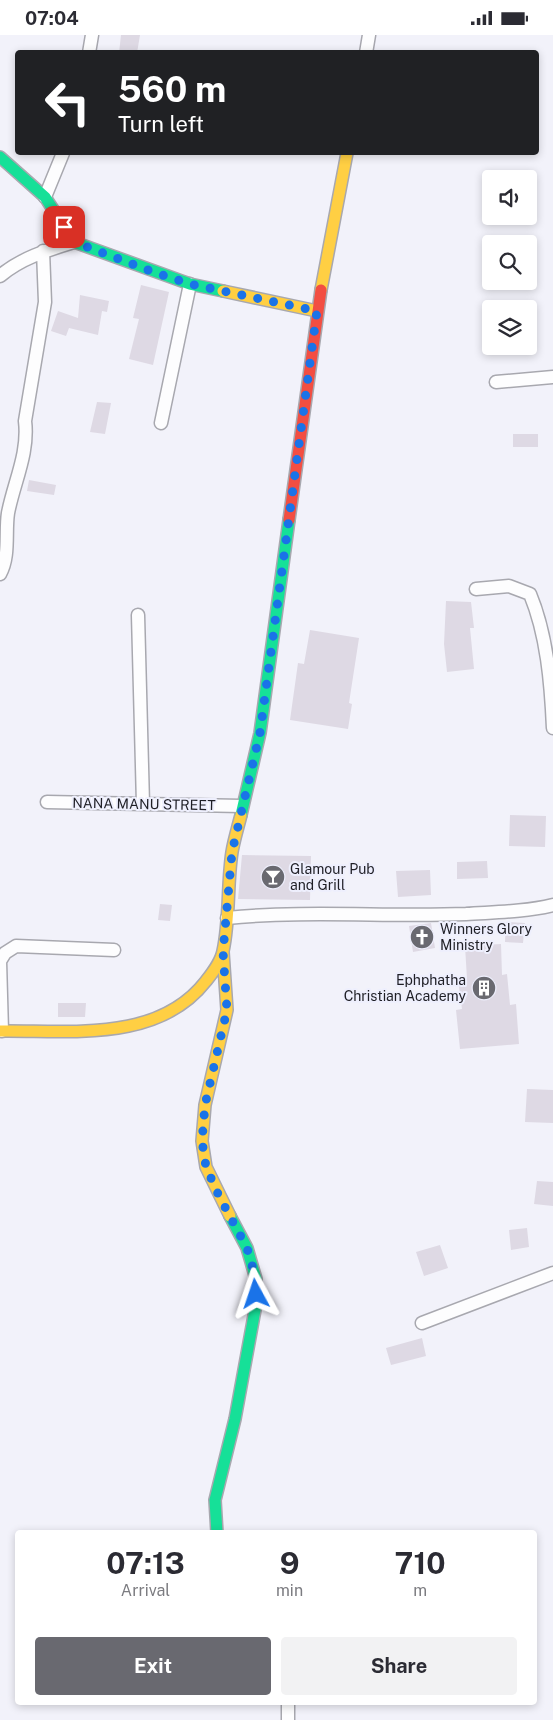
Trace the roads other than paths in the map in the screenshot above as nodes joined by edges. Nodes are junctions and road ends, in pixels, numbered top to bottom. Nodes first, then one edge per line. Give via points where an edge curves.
1 (92, 35) edge
2 (369, 35) edge
3 (90, 50) edge
4 (366, 50) edge
5 (62, 155) edge
6 (347, 155) edge
7 (0, 157) edge
8 (45, 197) junction
9 (74, 242) junction
10 (43, 251) junction
11 (0, 275) edge
12 (190, 284) junction
13 (317, 311) junction
14 (553, 377) edge
15 (496, 382) dead end
16 (162, 423) dead end
17 (0, 574) edge
18 (476, 589) dead end
19 (138, 615) dead end
20 (548, 635) edge
21 (553, 729) edge
22 (47, 802) dead end
23 (143, 804) junction
24 (241, 806) junction
25 (553, 905) edge
26 (227, 918) junction
27 (114, 950) dead end
28 (223, 952) junction
29 (1, 1031) edge
30 (553, 1273) edge
31 (422, 1323) dead end
32 (217, 1530) edge
33 (288, 1705) edge
34 (288, 1720) edge

1 - 3 street
2 - 4 street
5 - 8 street
6 - 13 street
7 - 8 street
8 - 9 street
9 - 10 street
9 - 12 street
10 - 11 street
10 - 17 street via 45,302 25,421 27,438 8,513 5,563
12 - 13 street
12 - 16 street
13 - 24 street via 260,733
14 - 15 street
18 - 20 street via 509,586 530,594
19 - 23 street
20 - 21 street
22 - 23 street, NANA MANU STREET
23 - 24 street, NANA MANU STREET
24 - 26 street via 232,852
25 - 26 street via 526,911 420,916 275,913
26 - 28 street
27 - 29 street via 16,946 5,953 0,961
28 - 29 street via 196,994 178,1008 153,1020 122,1029
28 - 32 street via 227,1010 205,1105 202,1141 206,1167 247,1248 256,1279 255,1310 235,1419 215,1499
30 - 31 street
33 - 34 street

